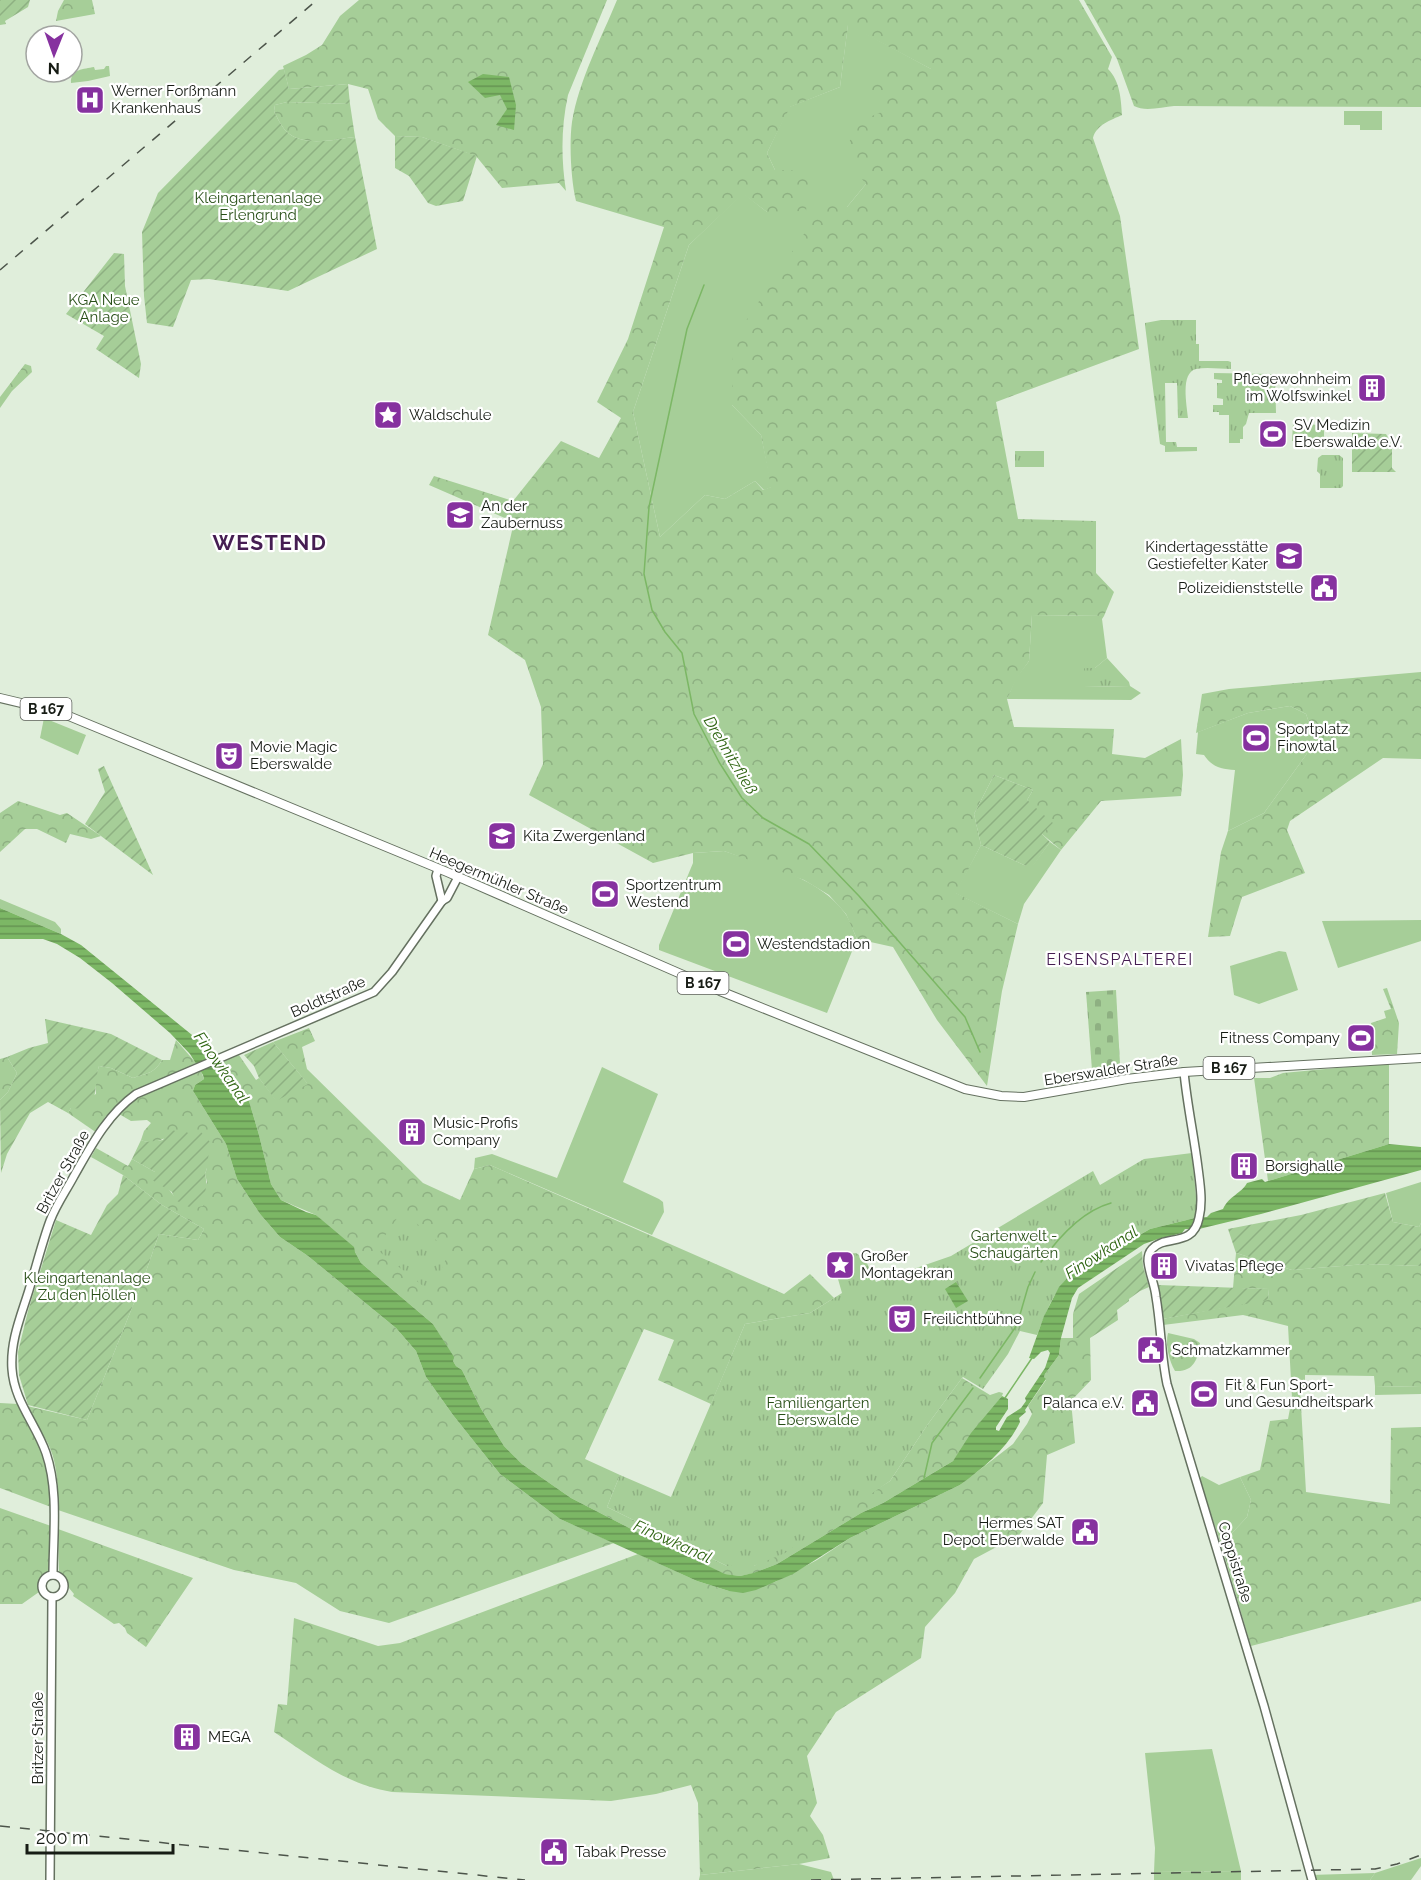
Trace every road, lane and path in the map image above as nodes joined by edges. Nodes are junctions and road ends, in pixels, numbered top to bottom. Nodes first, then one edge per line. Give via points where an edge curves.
1 (0, 698) edge
2 (438, 869) junction
3 (458, 877) junction
4 (442, 902) junction
5 (222, 1057) joint
6 (1421, 1058) edge
7 (1184, 1072) junction
8 (986, 1094) joint
9 (53, 1575) junction
10 (52, 1597) junction
11 (50, 1880) edge
12 (1312, 1880) edge

1 - 2 main road, Heegermühler Straße / B 167 via 59,712
2 - 3 main road, Heegermühler Straße / B 167
2 - 4 main road
3 - 4 main road, Boldtstraße
3 - 8 main road, Heegermühler Straße / B 167 via 788,1018 925,1074
4 - 5 main road, Boldtstraße via 374,992
5 - 9 main road, Britzer Straße via 126,1101 108,1119 51,1218 13,1340 12,1355 13,1378 24,1412 45,1451 51,1474
6 - 7 main road, Eberswalder Straße / B 167
7 - 8 main road, Eberswalder Straße / B 167 via 1126,1078 1035,1096
7 - 12 main road, Coppistraße via 1200,1185 1200,1215 1193,1232 1185,1238 1151,1250 1148,1262 1156,1294 1160,1346 1167,1384
9 - 10 main road, Britzer Straße via 45,1578 42,1586 45,1594
9 - 10 main road, Britzer Straße via 62,1579 64,1586 60,1594
10 - 11 main road, Britzer Straße

